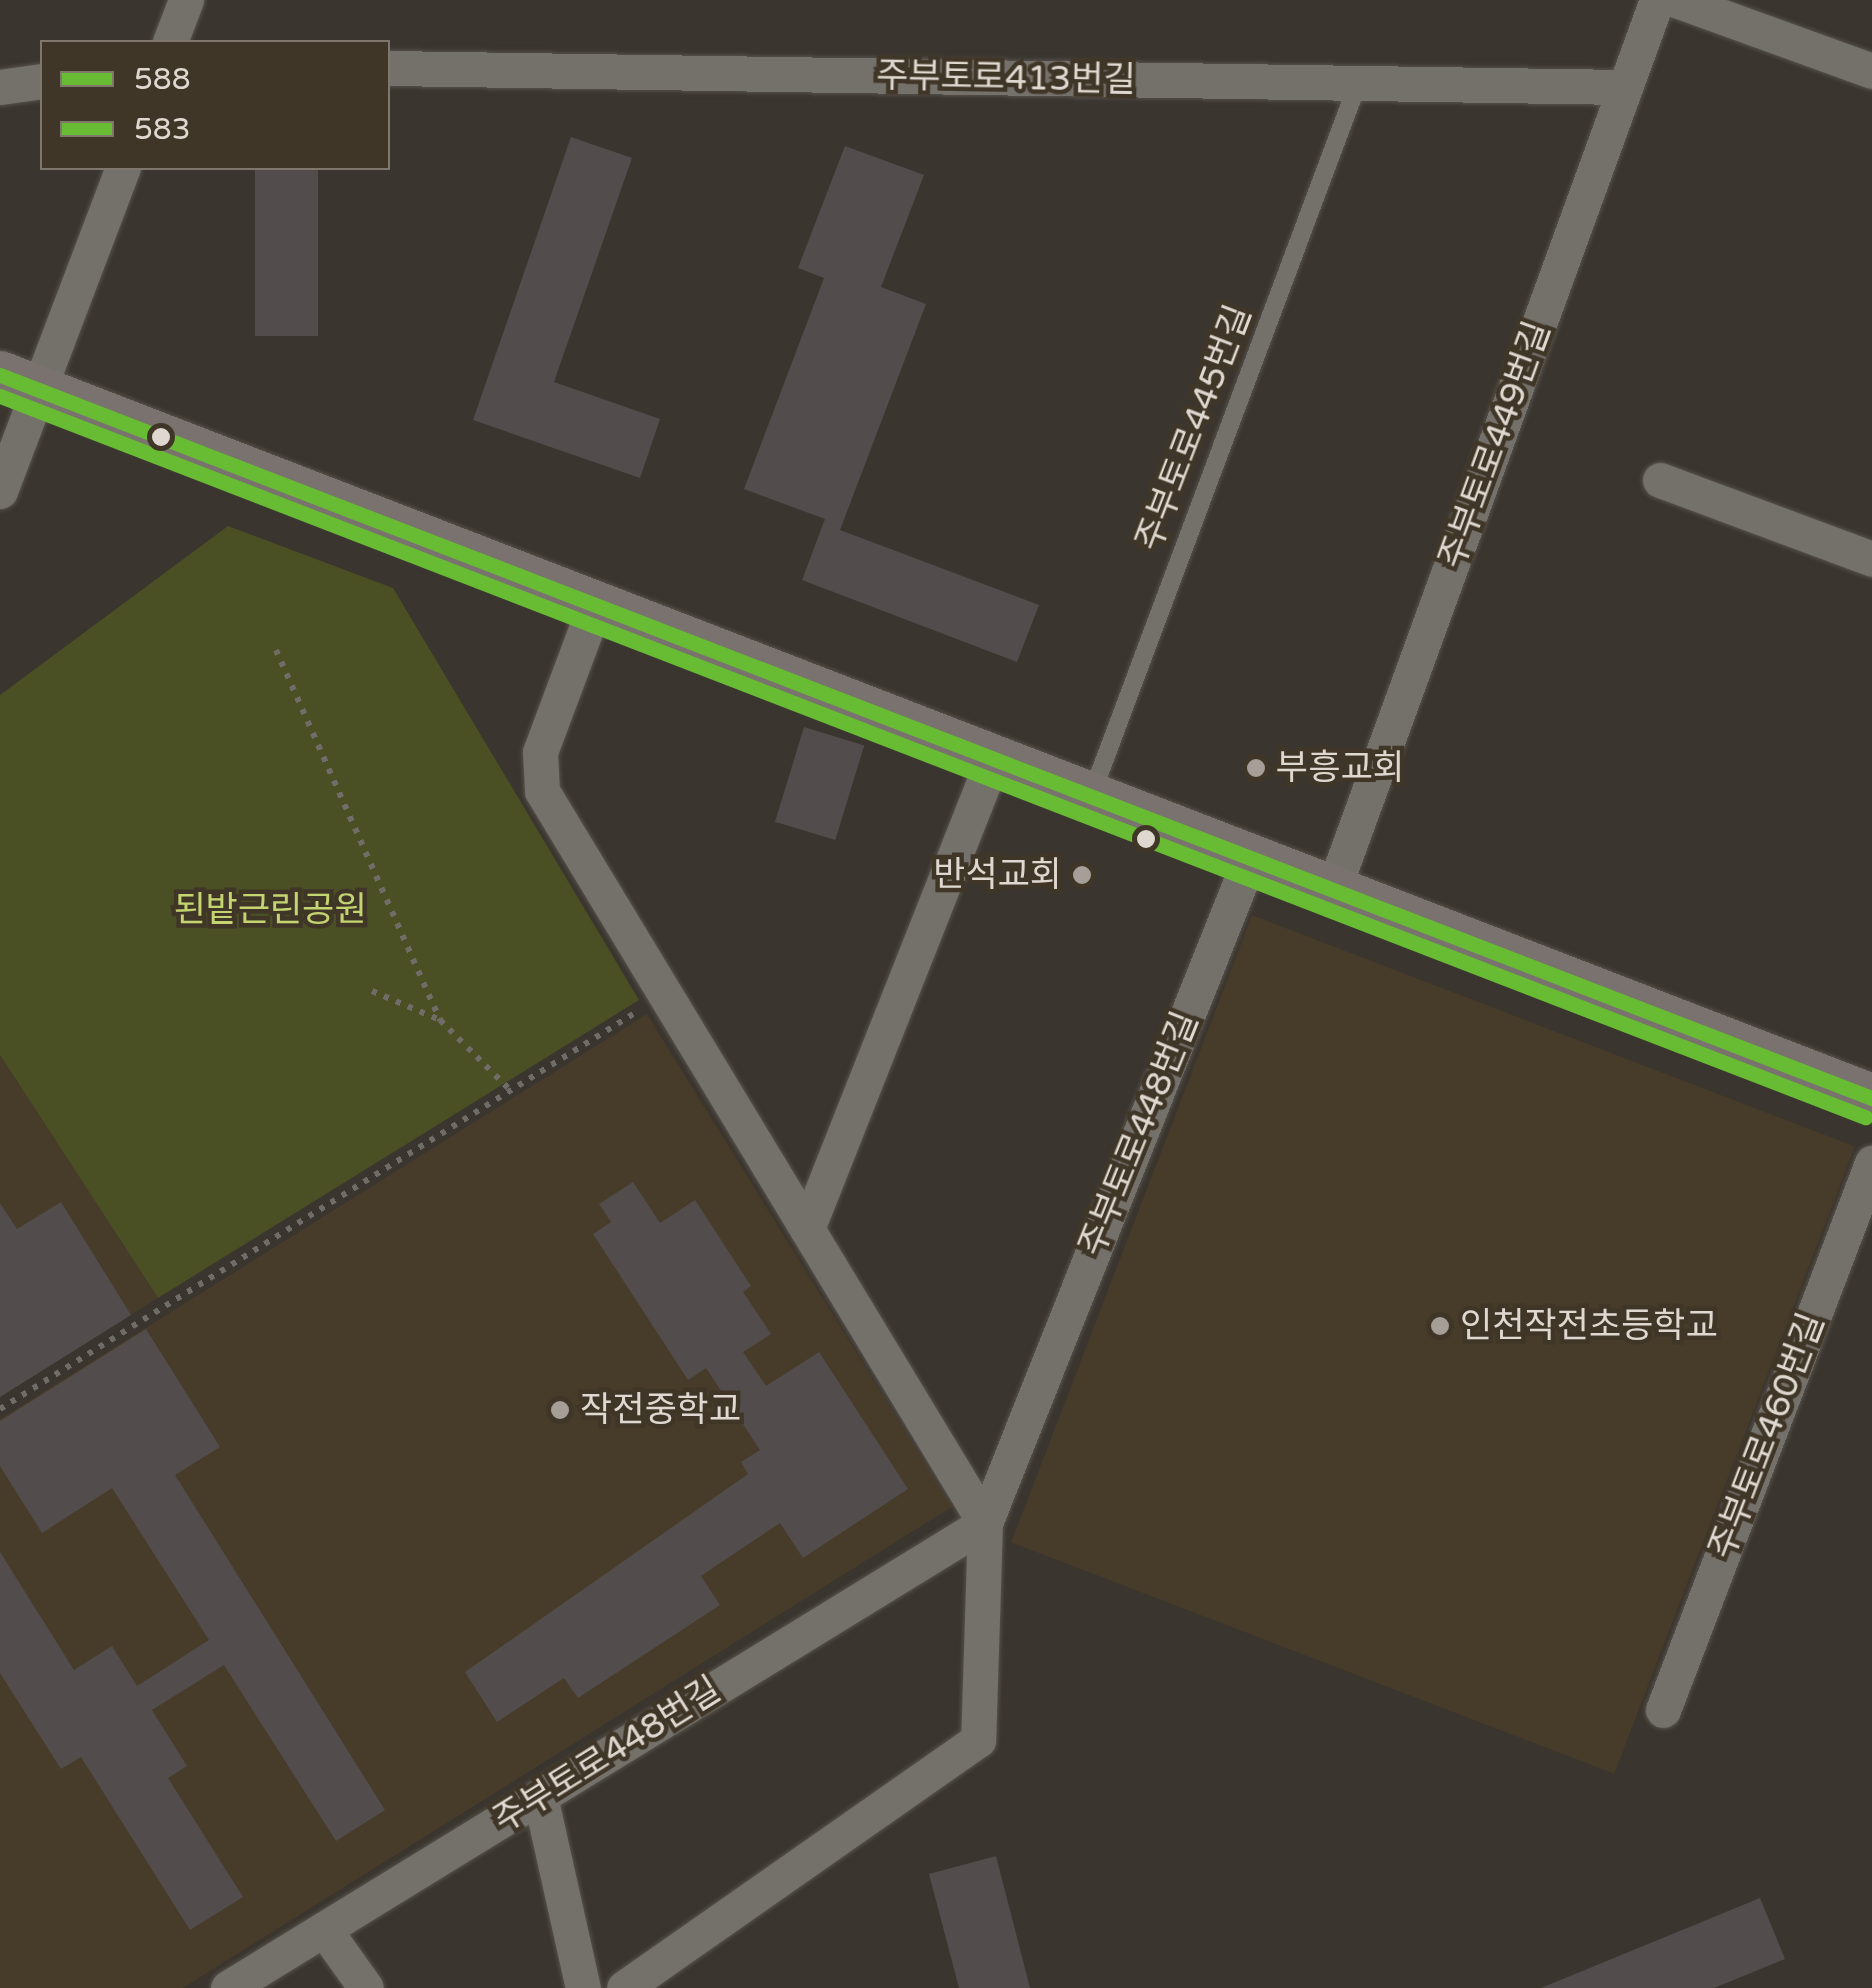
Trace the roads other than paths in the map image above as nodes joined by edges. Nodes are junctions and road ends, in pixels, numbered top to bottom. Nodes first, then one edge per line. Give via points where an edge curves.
1 (186, 0) edge
2 (1657, 0) edge
3 (1676, 0) edge
4 (171, 40) edge
5 (390, 68) edge
6 (1872, 71) edge
7 (40, 81) edge
8 (1358, 83) junction
9 (0, 87) edge
10 (1625, 87) junction
11 (121, 170) edge
12 (19, 382) edge
13 (1660, 480) dead end
14 (0, 491) edge
15 (1872, 559) edge
16 (595, 605) junction
17 (994, 759) junction
18 (1090, 796) junction
19 (1250, 858) junction
20 (1334, 890) junction
21 (1872, 1098) edge
22 (1872, 1162) edge
23 (807, 1229) junction
24 (985, 1523) junction
25 (1663, 1710) dead end
26 (540, 1796) junction
27 (324, 1929) junction
28 (228, 1988) edge
29 (366, 1988) edge
30 (582, 1988) edge
31 (624, 1988) edge

1 - 4 street
2 - 10 street, 주부토로449번길
3 - 6 street
5 - 8 street, 주부토로413번길
7 - 9 street
8 - 10 street, 주부토로413번길
8 - 18 lane, 주부토로445번길
10 - 20 street, 주부토로449번길
11 - 12 street
12 - 14 street
12 - 16 main road
13 - 15 street
16 - 17 main road
16 - 23 street via 540,752 542,791
17 - 18 main road
17 - 23 street
18 - 19 main road
19 - 20 main road
19 - 24 street, 주부토로448번길
20 - 21 main road
22 - 25 street, 주부토로460번길
23 - 24 street
24 - 26 street, 주부토로448번길
24 - 31 street, 주부토로448번길 via 978,1740
26 - 27 street, 주부토로448번길
26 - 30 street
27 - 28 street, 주부토로448번길
27 - 29 street

